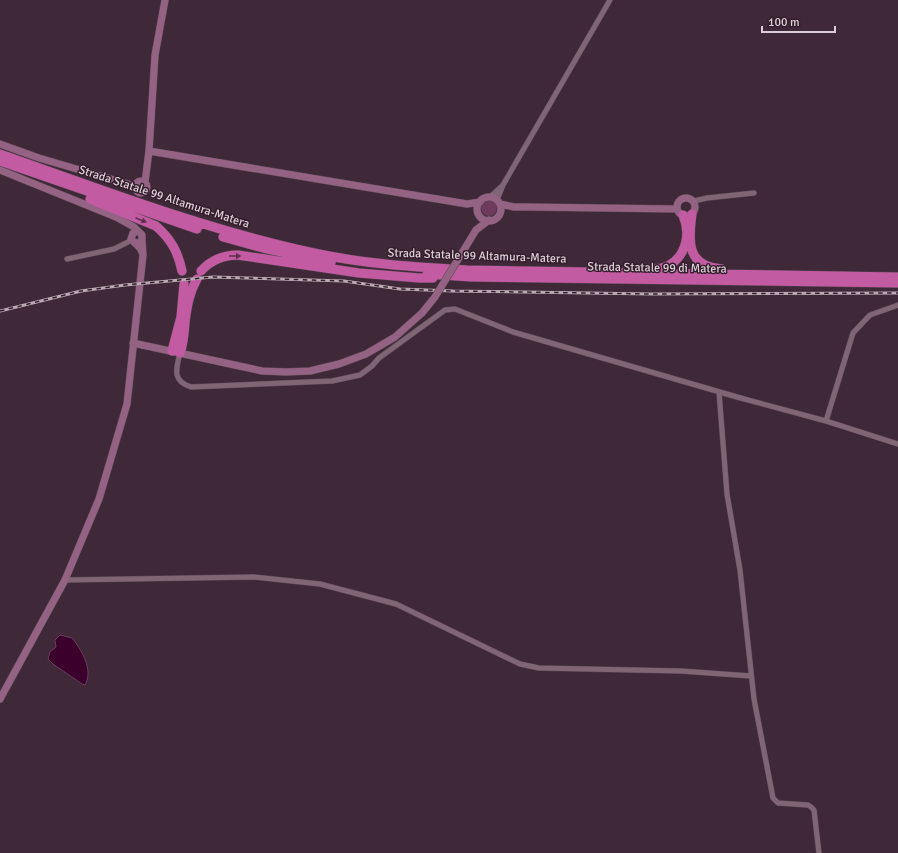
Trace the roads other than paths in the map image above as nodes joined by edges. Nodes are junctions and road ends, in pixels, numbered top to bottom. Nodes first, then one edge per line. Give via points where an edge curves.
1 (166, 0) edge
2 (610, 0) edge
3 (0, 144) edge
4 (149, 151) junction
5 (0, 154) edge
6 (0, 161) edge
7 (0, 170) edge
8 (28, 171) junction
9 (145, 182) junction
10 (135, 186) junction
11 (754, 193) dead end
12 (496, 200) junction
13 (694, 201) junction
14 (480, 202) junction
15 (467, 204) junction
16 (514, 207) junction
17 (500, 212) junction
18 (684, 213) junction
19 (479, 214) junction
20 (489, 220) junction
21 (476, 230) junction
22 (136, 238) junction
23 (67, 259) dead end
24 (182, 271) dead end
25 (547, 272) junction
26 (871, 276) junction
27 (471, 277) junction
28 (898, 277) edge
29 (898, 283) edge
30 (184, 284) dead end
31 (898, 305) edge
32 (133, 343) junction
33 (176, 352) junction
34 (719, 392) junction
35 (826, 421) junction
36 (898, 444) edge
37 (65, 580) junction
38 (751, 676) junction
39 (0, 699) edge
40 (819, 853) edge

1 - 4 street via 155,55
2 - 12 street
3 - 10 street via 38,158
4 - 9 street
4 - 15 street
5 - 25 highway, Strada Statale 99 Altamura-Matera via 217,229 315,254 398,266
6 - 8 highway, Strada Statale 99 di Matera
7 - 22 street via 116,217 126,222
8 -> 24 highway via 156,226 172,244
8 - 27 highway, Strada Statale 99 di Matera via 207,232 263,248 355,267
9 - 10 street via 139,181
9 - 10 street via 146,192 142,194 136,192
11 - 13 street
12 - 14 street via 484,198
12 - 16 street
12 - 17 street
13 - 18 street via 695,207
13 - 18 street via 689,198 678,203
14 - 15 street
14 - 19 street via 477,208
15 - 19 street
16 - 17 street
16 - 18 street
17 - 20 street via 496,218
18 - 25 highway via 686,240 680,255 670,265 662,268 603,268
18 - 26 highway via 690,227 690,249 694,257 707,267 725,270
19 - 20 street
19 - 21 street
20 - 21 street
21 - 33 street, bridge via 435,297 422,313 395,337 366,354 310,371 286,372 262,371
22 - 23 street via 114,249
22 - 32 street via 143,255
25 - 26 highway, Strada Statale 99 Altamura-Matera
26 - 28 highway, Strada Statale 99 Altamura-Matera
27 - 29 highway, Strada Statale 99 di Matera
33 -> 27 highway via 185,338 185,323 192,289 199,275 216,259 234,255 318,268 419,278
30 - 33 highway
31 - 35 street via 870,315 853,333
32 - 33 street
32 - 37 street via 127,404 101,492
33 - 34 street via 179,381 191,387 332,381 360,375 445,310 455,309 513,332
34 - 35 street
34 - 38 street via 727,494 740,570
35 - 36 street
37 - 38 street via 253,577 320,584 396,604 497,654 533,667 681,671
37 - 39 street
38 - 40 street via 773,798 778,803 808,805 814,810

